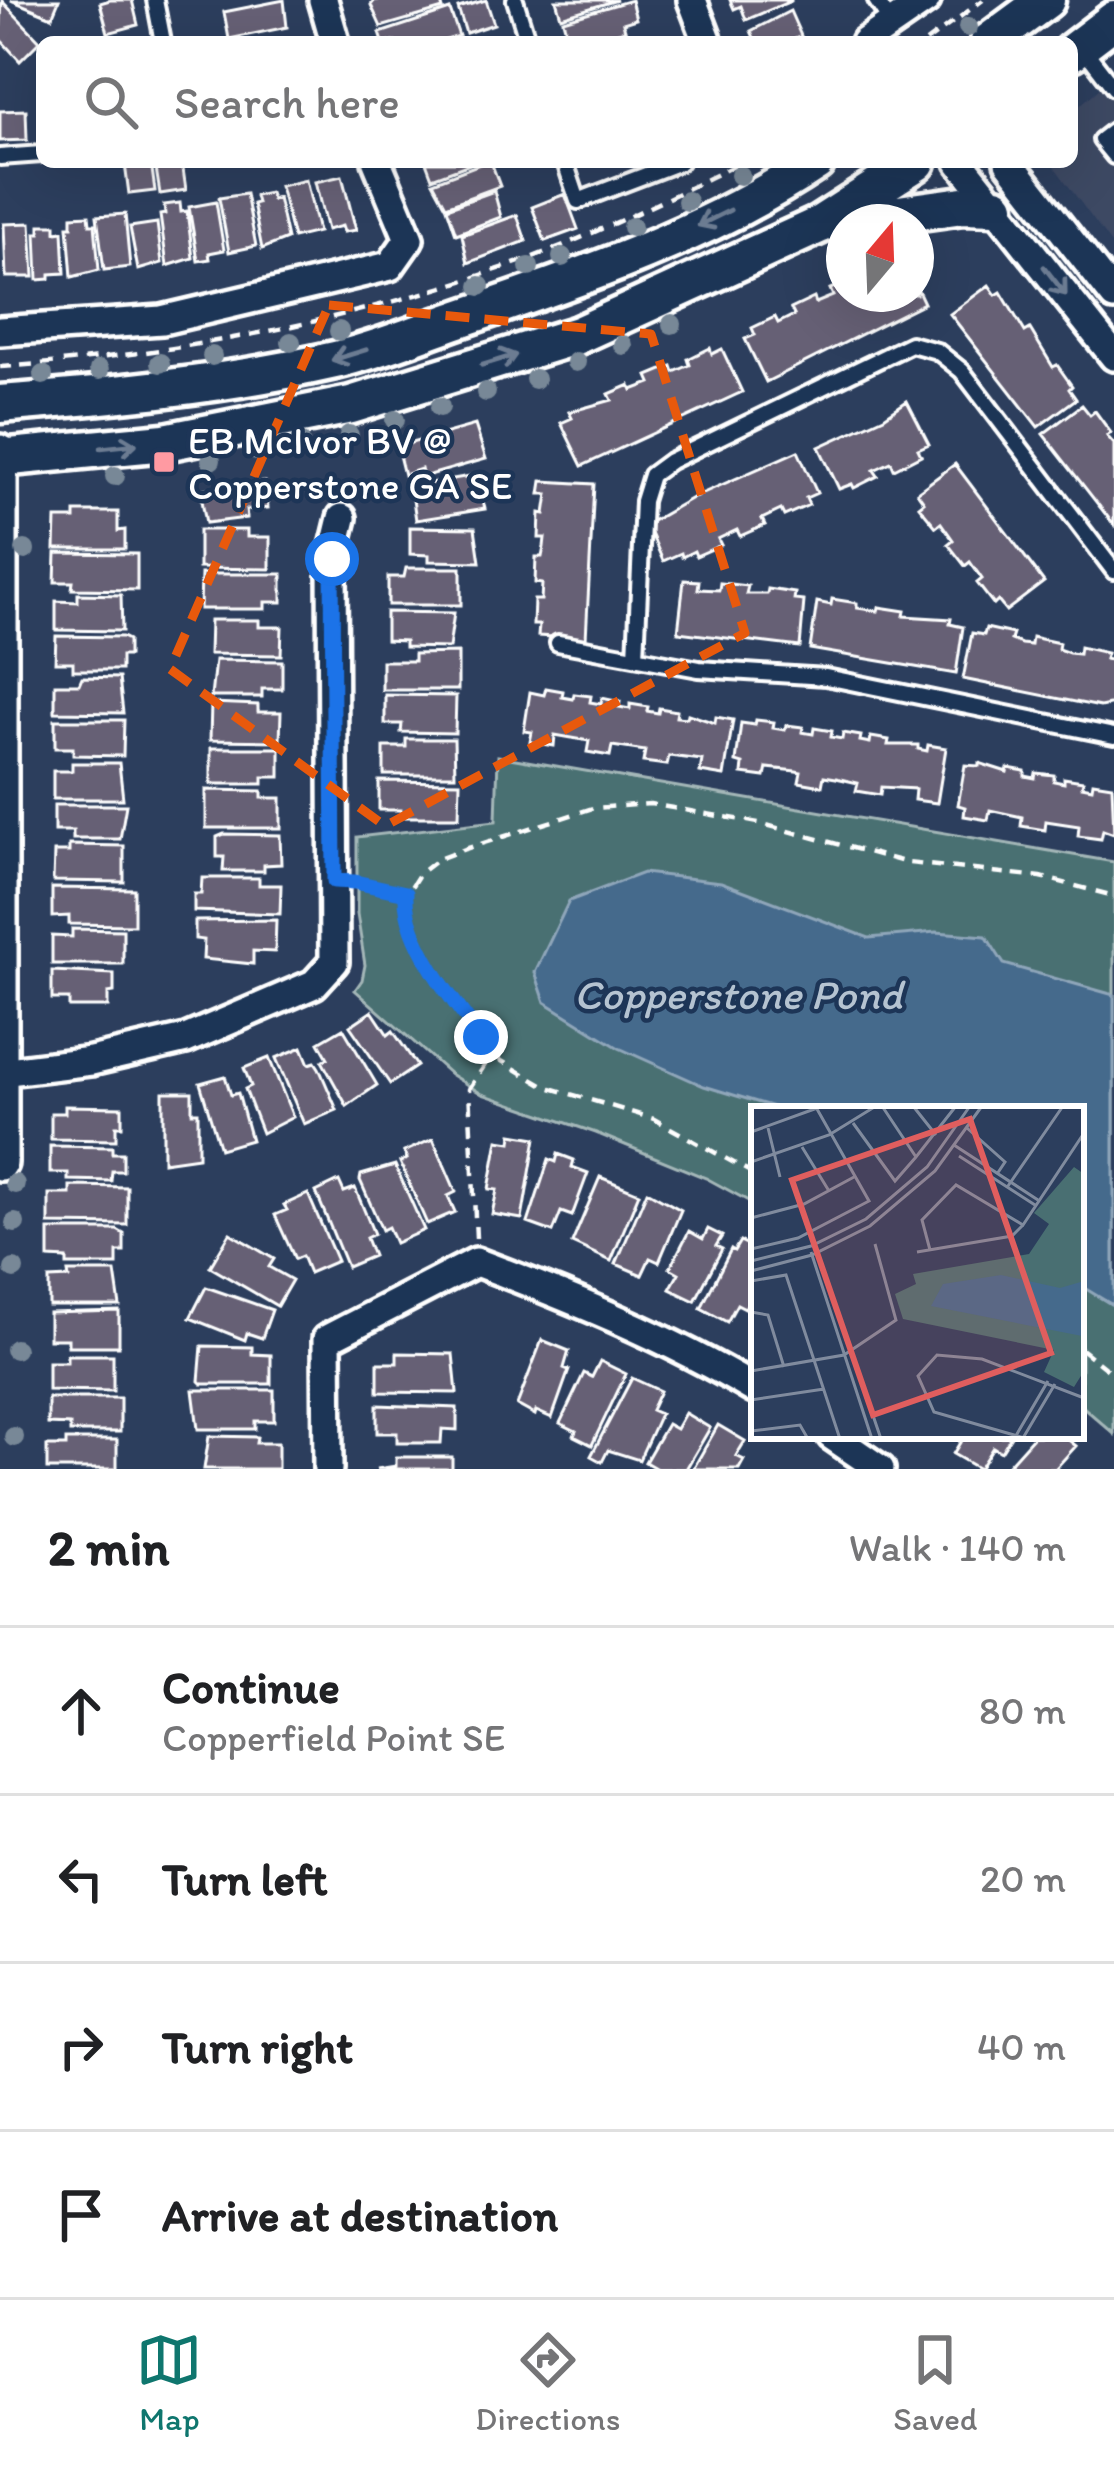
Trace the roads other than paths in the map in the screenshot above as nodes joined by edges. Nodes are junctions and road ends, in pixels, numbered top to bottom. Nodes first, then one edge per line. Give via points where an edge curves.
1 (154, 0) edge
2 (323, 0) edge
3 (515, 0) edge
4 (692, 0) edge
5 (926, 0) edge
6 (1046, 0) edge
7 (884, 12) edge
8 (1114, 20) edge
9 (163, 36) edge
10 (333, 36) edge
11 (526, 36) edge
12 (706, 36) edge
13 (997, 36) edge
14 (1078, 47) edge
15 (1078, 50) edge
16 (1114, 88) edge
17 (1114, 130) edge
18 (36, 155) edge
19 (1114, 156) edge
20 (0, 158) edge
21 (379, 168) edge
22 (567, 168) edge
23 (664, 168) edge
24 (807, 168) edge
25 (908, 168) edge
26 (965, 168) edge
27 (1014, 168) edge
28 (996, 206) junction
29 (819, 225) junction
30 (1114, 296) edge
31 (0, 332) edge
32 (1114, 356) edge
33 (0, 404) edge
34 (1, 456) edge
35 (342, 518) dead end
36 (1114, 571) edge
37 (559, 643) dead end
38 (636, 657) junction
39 (1114, 736) edge
40 (0, 1072) edge
41 (0, 1163) edge
42 (751, 1388) edge
43 (836, 1439) edge
44 (328, 1469) edge
45 (880, 1469) edge

1 - 9 lane
2 - 10 street
3 - 11 lane
4 - 12 street
5 - 7 street
6 - 13 main road
8 - 14 main road
15 - 16 lane
17 - 19 lane via 1101,140
18 - 20 lane
21 - 31 street via 409,239 391,266 162,320
22 - 23 lane via 578,201
24 -> 33 main road via 563,284 338,359 155,391
25 - 29 main road
26 - 28 street
27 - 30 street
28 - 29 main road
28 -> 32 street
34 -> 29 main road via 165,442 351,405 578,335
34 - 40 street
35 - 40 street via 332,559 334,962 314,984 186,1039
36 - 38 lane via 962,371 938,351 911,344 651,475
37 - 38 lane
38 - 39 lane via 826,677
40 - 41 street
42 - 44 street via 476,1262 327,1340
43 - 45 street

